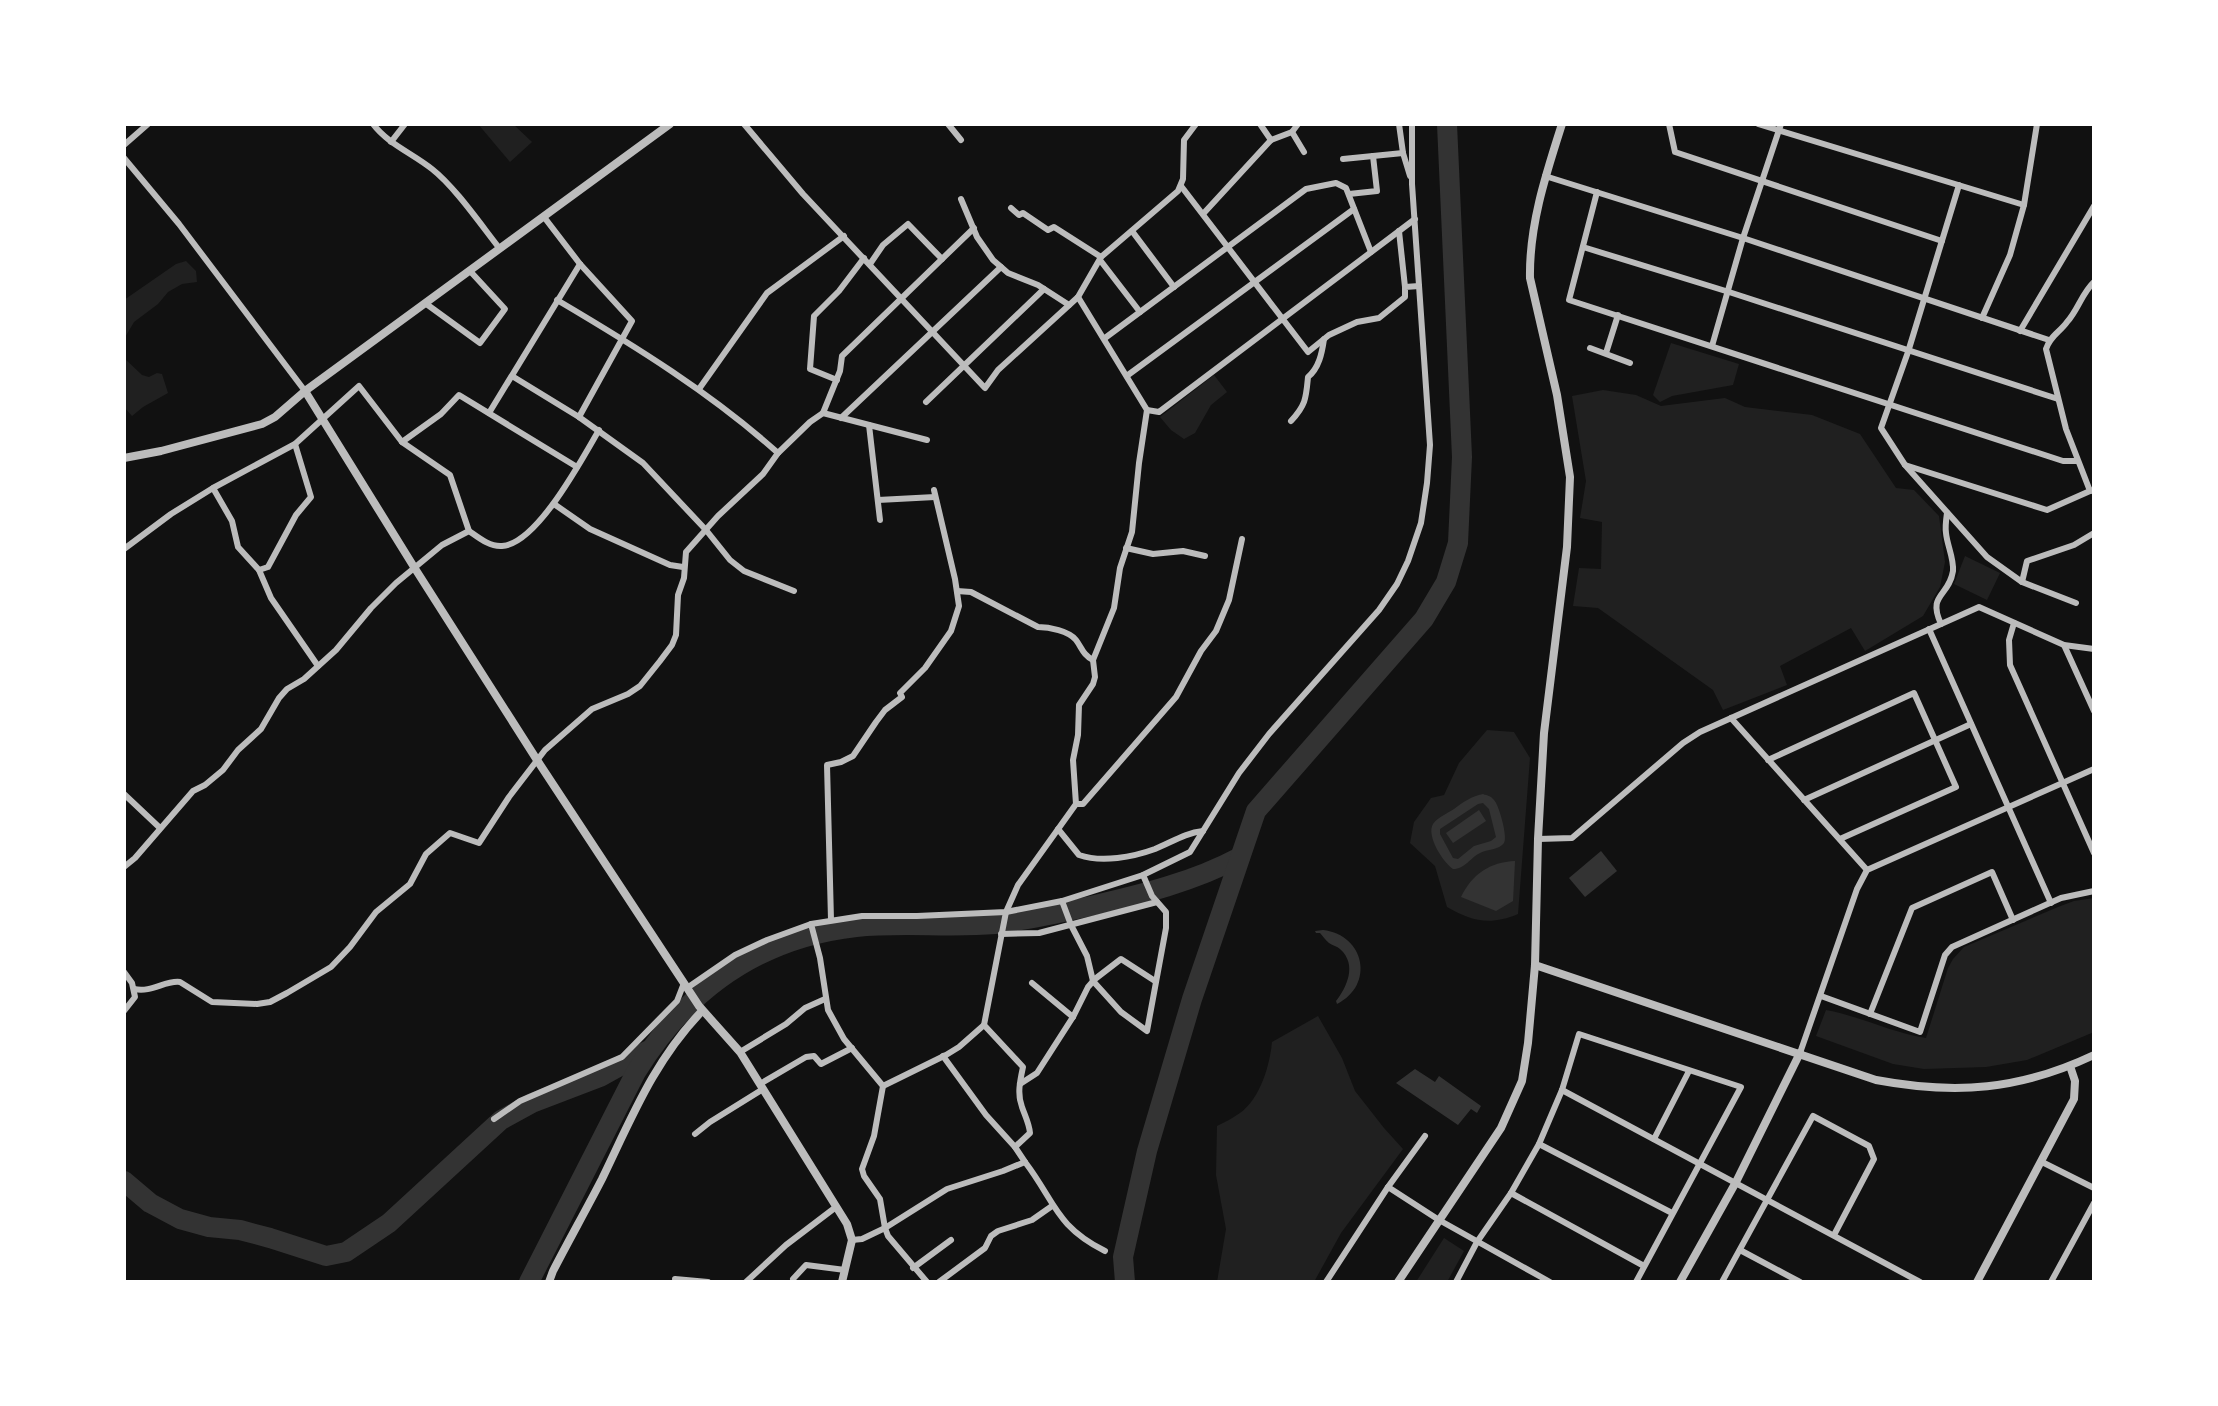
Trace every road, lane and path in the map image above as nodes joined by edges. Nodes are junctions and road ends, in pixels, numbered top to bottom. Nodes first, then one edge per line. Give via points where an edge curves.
1 (147, 124) edge
2 (373, 124) edge
3 (405, 124) edge
4 (670, 124) edge
5 (744, 124) edge
6 (948, 124) edge
7 (1196, 124) edge
8 (1260, 124) edge
9 (1298, 124) edge
10 (1399, 124) edge
11 (1412, 124) edge
12 (1562, 124) edge
13 (1669, 124) edge
14 (1758, 124) edge
15 (2028, 124) edge
16 (2037, 125) edge
17 (1781, 127) edge
18 (1292, 132) junction
19 (961, 140) dead end
20 (1271, 140) junction
21 (391, 142) junction
22 (124, 145) edge
23 (1304, 152) dead end
24 (1403, 153) junction
25 (1373, 156) junction
26 (124, 158) edge
27 (1343, 159) dead end
28 (1545, 176) junction
29 (1763, 180) junction
30 (1412, 184) junction
31 (1959, 185) junction
32 (1181, 186) junction
33 (1597, 192) junction
34 (1349, 194) junction
35 (961, 199) dead end
36 (2024, 205) junction
37 (2094, 206) edge
38 (1011, 208) dead end
39 (1354, 209) junction
40 (1203, 214) junction
41 (544, 217) junction
42 (1415, 219) junction
43 (974, 228) junction
44 (1132, 231) junction
45 (1399, 231) junction
46 (844, 236) junction
47 (1743, 238) junction
48 (1942, 241) junction
49 (1228, 247) junction
50 (1583, 247) junction
51 (500, 249) junction
52 (1371, 252) junction
53 (864, 258) junction
54 (942, 259) junction
55 (1100, 259) junction
56 (580, 264) junction
57 (870, 264) junction
58 (1001, 267) junction
59 (470, 271) junction
60 (1254, 282) junction
61 (2094, 282) edge
62 (1419, 286) junction
63 (1174, 287) junction
64 (1405, 287) junction
65 (1044, 289) junction
66 (1729, 292) junction
67 (1078, 297) junction
68 (901, 298) junction
69 (1925, 298) junction
70 (557, 300) junction
71 (425, 303) junction
72 (1069, 305) junction
73 (1140, 312) junction
74 (1618, 315) junction
75 (1982, 318) junction
76 (1283, 319) junction
77 (2020, 331) junction
78 (933, 333) junction
79 (621, 338) junction
80 (1105, 338) junction
81 (1324, 339) junction
82 (2049, 340) junction
83 (1712, 346) junction
84 (1590, 348) dead end
85 (1908, 352) junction
86 (1606, 353) junction
87 (1630, 363) dead end
88 (964, 365) junction
89 (1128, 375) junction
90 (512, 376) junction
91 (837, 380) junction
92 (699, 389) junction
93 (305, 391) junction
94 (2058, 399) junction
95 (926, 402) dead end
96 (1891, 404) junction
97 (1147, 410) junction
98 (489, 413) junction
99 (823, 413) junction
100 (579, 417) junction
101 (323, 418) junction
102 (841, 418) junction
103 (1291, 421) dead end
104 (869, 425) junction
105 (599, 430) junction
106 (927, 440) dead end
107 (402, 442) junction
108 (295, 444) junction
109 (778, 453) junction
110 (124, 458) edge
111 (2077, 461) junction
112 (1905, 465) junction
113 (577, 467) junction
114 (213, 488) junction
115 (2092, 490) edge
116 (878, 500) junction
117 (554, 504) junction
118 (1947, 513) junction
119 (880, 520) dead end
120 (706, 530) junction
121 (469, 531) junction
122 (2094, 533) edge
123 (1242, 539) dead end
124 (1126, 548) junction
125 (124, 549) edge
126 (1205, 556) dead end
127 (414, 567) junction
128 (683, 567) junction
129 (259, 570) junction
130 (2022, 582) junction
131 (794, 591) dead end
132 (957, 591) junction
133 (2076, 603) dead end
134 (2014, 623) junction
135 (1941, 624) junction
136 (1929, 629) junction
137 (2064, 645) junction
138 (2094, 649) edge
139 (1093, 660) junction
140 (318, 666) junction
141 (2094, 711) edge
142 (1731, 718) junction
143 (1971, 724) junction
144 (1935, 740) junction
145 (537, 760) junction
146 (1768, 760) junction
147 (2094, 769) edge
148 (2063, 783) junction
149 (124, 794) edge
150 (1804, 800) junction
151 (1076, 804) junction
152 (2009, 807) junction
153 (160, 828) junction
154 (1058, 829) junction
155 (1203, 831) junction
156 (1538, 839) junction
157 (1840, 839) junction
158 (2094, 853) edge
159 (124, 867) edge
160 (1867, 870) junction
161 (1144, 878) junction
162 (2094, 891) edge
163 (1154, 899) junction
164 (1062, 902) junction
165 (2051, 903) junction
166 (1005, 914) junction
167 (831, 920) junction
168 (2013, 920) junction
169 (1071, 924) junction
170 (812, 926) junction
171 (1001, 934) junction
172 (1535, 965) junction
173 (124, 972) edge
174 (1093, 981) junction
175 (1155, 981) junction
176 (1032, 983) dead end
177 (686, 986) junction
178 (134, 989) junction
179 (1821, 996) junction
180 (825, 999) junction
181 (700, 1008) junction
182 (124, 1011) edge
183 (1870, 1014) junction
184 (1073, 1017) junction
185 (984, 1025) junction
186 (852, 1048) junction
187 (740, 1052) junction
188 (1800, 1053) junction
189 (2094, 1055) edge
190 (943, 1056) junction
191 (2070, 1066) junction
192 (1689, 1071) junction
193 (1019, 1085) junction
194 (761, 1086) junction
195 (883, 1086) junction
196 (1562, 1090) junction
197 (494, 1119) dead end
198 (695, 1134) dead end
199 (1425, 1136) dead end
200 (1654, 1139) junction
201 (1539, 1144) junction
202 (1015, 1147) junction
203 (1025, 1162) junction
204 (2042, 1162) junction
205 (1699, 1163) junction
206 (1736, 1182) junction
207 (1388, 1187) junction
208 (2094, 1188) edge
209 (1511, 1193) junction
210 (1766, 1199) junction
211 (2094, 1203) edge
212 (1052, 1206) junction
213 (836, 1207) junction
214 (1672, 1213) junction
215 (1439, 1220) junction
216 (885, 1228) junction
217 (1834, 1235) junction
218 (852, 1240) junction
219 (951, 1240) dead end
220 (1477, 1242) junction
221 (1740, 1250) junction
222 (1105, 1251) dead end
223 (1644, 1266) junction
224 (913, 1268) junction
225 (845, 1270) junction
226 (675, 1279) dead end
227 (793, 1279) dead end
228 (549, 1282) edge
229 (708, 1282) edge
230 (746, 1282) edge
231 (842, 1282) edge
232 (927, 1282) edge
233 (939, 1282) edge
234 (1326, 1282) edge
235 (1398, 1282) edge
236 (1456, 1282) edge
237 (1550, 1282) edge
238 (1636, 1282) edge
239 (1680, 1282) edge
240 (1722, 1282) edge
241 (1800, 1282) edge
242 (1920, 1282) edge
243 (1977, 1282) edge
244 (2051, 1282) edge

1 - 22 street
2 - 21 street
3 - 21 street
4 - 41 street
5 - 46 street
6 - 19 street
7 - 32 street via 1184,140
8 - 20 street
9 - 18 street
10 - 24 street
11 - 30 street
12 - 28 street
13 - 29 street via 1675,152
14 - 17 street
15 - 16 street
16 - 36 street
17 - 29 street
17 - 31 street
18 - 20 street
18 - 23 street
20 - 40 street
21 - 51 street via 433,169
24 - 25 street
24 - 30 street
25 - 27 street
25 - 34 street via 1377,191
26 - 93 street
28 - 33 street
28 - 156 street via 1530,278 1570,477
29 - 47 street
29 - 48 street
30 - 42 street
31 - 36 street
31 - 48 street
32 - 40 street
32 - 44 street
33 - 47 street
33 - 50 street
34 - 39 street
34 - 49 street via 1336,183 1306,189
35 - 43 street
36 - 75 street via 2010,255
37 - 77 street
38 - 55 street via 1048,230 1054,227
39 - 52 street
39 - 60 street
40 - 49 street
41 - 51 street
41 - 56 street
42 - 45 street
42 - 62 street
43 - 54 street
43 - 58 street
44 - 55 street
44 - 63 street
45 - 52 street
45 - 64 street
46 - 53 street
46 - 92 street via 767,293
47 - 66 street
47 - 69 street
48 - 69 street
49 - 60 street
49 - 63 street
50 - 66 street
50 - 74 street via 1569,300
51 - 59 street
52 - 76 street
53 - 57 street
53 - 91 street via 814,316 810,369
54 - 57 street via 908,224
54 - 68 street
55 - 67 street
55 - 73 street
56 - 70 street
56 - 79 street via 632,321
57 - 68 street
58 - 65 street
58 - 78 street
59 - 71 street
59 - 71 street via 505,309 480,343
60 - 76 street
60 - 89 street
61 - 82 street via 2069,321
62 - 64 street
62 - 155 street via 1430,445 1421,523 1408,561 1379,610 1262,743
63 - 73 street
64 - 81 street via 1405,297 1379,318 1357,322
65 - 72 street
65 - 88 street
66 - 83 street
66 - 85 street
67 - 72 street
67 - 80 street
68 - 78 street
68 - 91 street via 842,356
69 - 75 street
69 - 85 street
70 - 79 street
70 - 90 street
71 - 93 street
72 - 88 street via 985,388
73 - 80 street
74 - 83 street
74 - 86 street
75 - 77 street
76 - 81 street via 1308,352
76 - 97 street via 1159,412
77 - 82 street
78 - 88 street
78 - 102 street
79 - 92 street
79 - 100 street
80 - 89 street
81 - 103 street via 1308,377 1306,401
82 - 94 street
83 - 96 street
84 - 86 street
85 - 94 street
85 - 96 street
86 - 87 street
88 - 95 street
89 - 97 street
90 - 98 street
90 - 100 street
91 - 99 street
92 - 109 street
93 - 101 street
93 - 110 street via 262,424
94 - 111 street
96 - 111 street via 2063,461
96 - 112 street via 1881,428
97 - 124 street
98 - 107 street via 459,395
98 - 113 street
99 - 102 street
99 - 109 street
100 - 105 street
101 - 107 street via 359,386
101 - 108 street
101 - 127 street
102 - 104 street
104 - 106 street
104 - 116 street
105 - 113 street
105 - 120 street via 643,463
107 - 121 street via 450,475
108 - 114 street
108 - 129 street via 311,497 268,567
109 - 120 street
111 - 115 street
112 - 115 street via 2047,510
112 - 118 street
113 - 117 street
114 - 125 street
114 - 129 street via 232,521 238,547
116 - 119 street
116 - 132 street via 934,493
117 - 121 street via 506,547 493,546
117 - 128 street via 590,529
118 - 130 street via 1987,557
118 - 135 street via 1953,570 1935,609
120 - 128 street via 690,545
120 - 131 street via 744,571
121 - 127 street
122 - 130 street via 2027,561
123 - 151 street via 1229,600 1176,697 1083,804
124 - 126 street
124 - 139 street via 1114,608
127 - 140 street
127 - 145 street
128 - 145 street via 672,645 640,686 592,709
129 - 140 street via 271,598
130 - 133 street
132 - 139 street via 971,592 1038,627 1070,635
132 - 167 street via 959,606 951,631 925,668 885,710 853,756 827,765
134 - 135 street via 1979,607
134 - 137 street
134 - 148 street via 2010,665
135 - 136 street
136 - 142 street
136 - 143 street
137 - 138 street
137 - 141 street
139 - 151 street via 1093,684 1079,705 1073,760
140 - 153 street via 287,689 261,729
142 - 146 street
142 - 156 street via 1683,743 1572,838
143 - 144 street
143 - 152 street
144 - 146 street via 1914,693
144 - 150 street
144 - 157 street via 1956,787
145 - 177 street
145 - 178 street via 479,843 450,833 426,854 410,884 376,912 331,967 287,993 257,1004 212,1002 175,981
146 - 150 street
147 - 148 street
148 - 152 street
148 - 158 street
149 - 153 street
150 - 157 street
151 - 154 street
152 - 160 street
152 - 165 street
153 - 159 street
154 - 155 street via 1079,855 1097,858 1135,855
154 - 166 street via 1018,885
155 - 161 street via 1190,852
156 - 172 street
157 - 160 street
160 - 179 street
161 - 163 street
161 - 164 street
162 - 165 street
163 - 169 street
163 - 175 street via 1166,912
164 - 166 street
164 - 169 street
165 - 168 street
166 - 167 street
166 - 171 street
167 - 170 street
168 - 183 street via 1945,955 1920,1032
168 - 183 street via 1992,872 1912,908
169 - 171 street via 1039,933
169 - 174 street
170 - 177 street via 735,955
170 - 180 street
171 - 185 street
172 - 188 street
172 - 215 street via 1522,1081 1501,1128
173 - 178 street
174 - 175 street via 1121,959
174 - 175 street via 1147,1031
174 - 184 street
176 - 184 street
177 - 181 street
177 - 197 street via 622,1057 520,1101
178 - 182 street via 133,1001
179 - 183 street
179 - 188 street
180 - 186 street
180 - 187 street
181 - 187 street
181 - 228 street via 639,1098
184 - 193 street via 1037,1073
185 - 190 street
185 - 193 street via 1023,1067
186 - 194 street via 821,1064 814,1056 806,1057
186 - 195 street
187 - 194 street
188 - 191 street via 1876,1080 1917,1088 1974,1089
188 - 206 street
189 - 191 street
190 - 195 street
190 - 202 street
191 - 204 street via 2074,1099
192 - 196 street via 1579,1034
192 - 200 street
192 - 205 street via 1741,1087
193 - 202 street via 1030,1133
194 - 198 street
194 - 213 street
195 - 216 street via 862,1169 880,1199
196 - 200 street
196 - 201 street
199 - 207 street
200 - 205 street
201 - 209 street
201 - 214 street
202 - 203 street
203 - 212 street
203 - 216 street via 947,1189
204 - 208 street
204 - 243 street
205 - 206 street
205 - 214 street
206 - 210 street
206 - 239 street
207 - 215 street
207 - 234 street
209 - 220 street
209 - 223 street
210 - 217 street
210 - 217 street via 1813,1116 1869,1146 1874,1159
210 - 221 street
211 - 244 street
212 - 222 street via 1078,1235
212 - 233 street via 1032,1220 998,1231 985,1248
213 - 218 street
213 - 230 street
214 - 223 street
215 - 220 street
215 - 235 street
216 - 218 street
216 - 224 street
217 - 242 street
218 - 225 street
219 - 224 street
220 - 236 street
220 - 237 street
221 - 240 street
221 - 241 street
223 - 238 street
224 - 232 street
225 - 227 street via 806,1265
225 - 231 street
226 - 229 street

